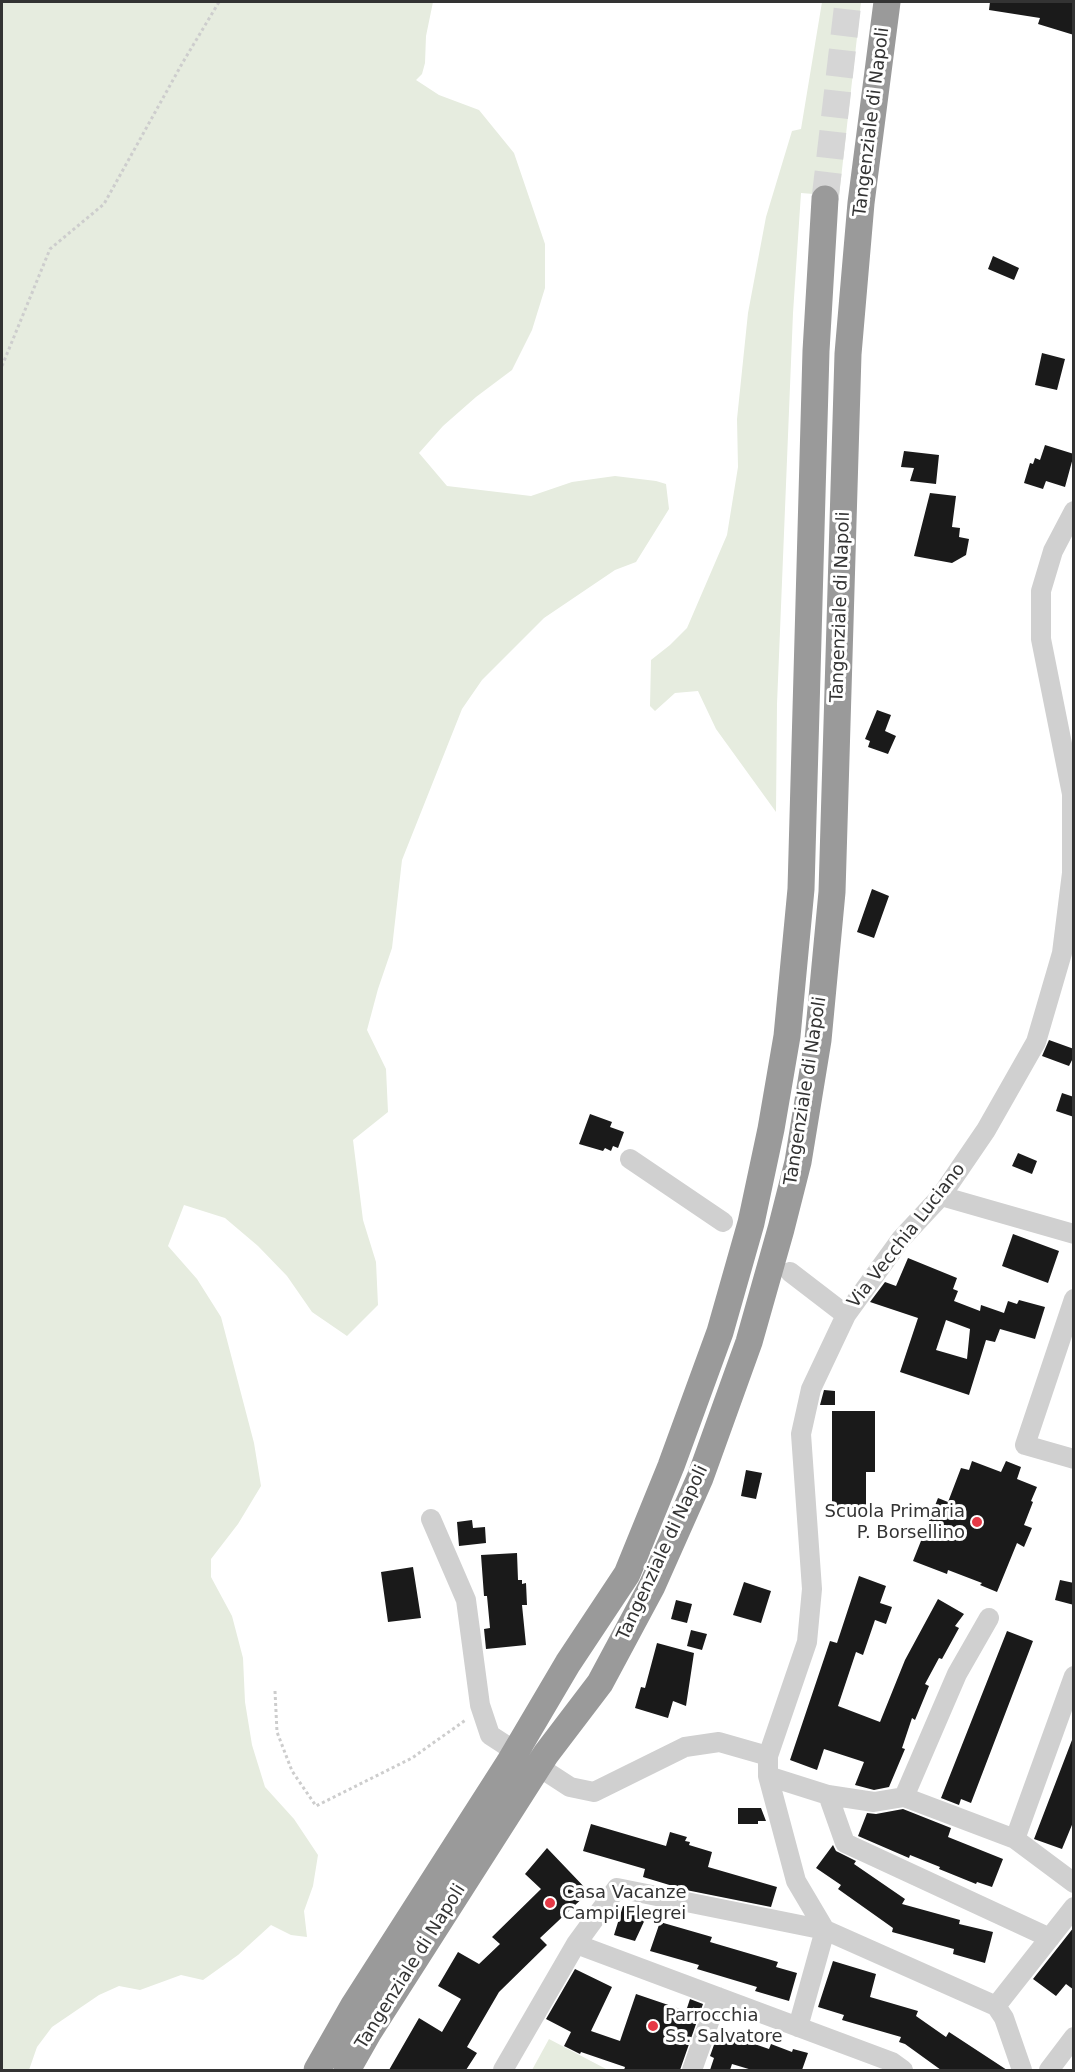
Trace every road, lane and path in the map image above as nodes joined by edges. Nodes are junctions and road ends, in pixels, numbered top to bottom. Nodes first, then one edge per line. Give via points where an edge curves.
1 (219, 2) edge
2 (887, 2) edge
3 (825, 199) tunnel mouth
4 (2, 366) edge
5 (1074, 511) edge
6 (630, 1159) dead end
7 (941, 1196) junction
8 (723, 1222) dead end
9 (1074, 1234) edge
10 (790, 1272) dead end
11 (1074, 1299) edge
12 (846, 1315) junction
13 (1074, 1459) edge
14 (431, 1519) dead end
15 (989, 1618) dead end
16 (1074, 1676) edge
17 (275, 1691) dead end
18 (481, 1709) junction
19 (768, 1766) junction
20 (828, 1795) junction
21 (904, 1797) junction
22 (1015, 1839) junction
23 (1074, 1883) edge
24 (1074, 1907) edge
25 (825, 1930) junction
26 (1050, 1938) junction
27 (576, 1944) junction
28 (718, 1997) junction
29 (996, 2006) junction
30 (798, 2027) junction
31 (1074, 2037) edge
32 (317, 2070) edge
33 (347, 2070) edge
34 (503, 2070) edge
35 (692, 2070) edge
36 (903, 2070) edge
37 (1022, 2070) edge
38 (1049, 2070) edge

1 - 4 path via 104,204 50,249
2 - 33 highway, Tangenziale di Napoli via 861,203 848,354 832,892 816,1051 798,1162 781,1229 749,1342 707,1458 651,1586 600,1683 546,1754
3 - 32 highway, Tangenziale di Napoli via 816,363 801,889 787,1036 751,1223 720,1332 627,1574 354,2005
5 - 7 street, Via Vecchia Luciano via 1053,551 1041,591 1041,639 1072,794 1072,873 1062,953 1036,1042 986,1130
6 - 8 street
7 - 9 street
7 - 12 street, Via Vecchia Luciano via 902,1239
10 - 12 street
11 - 13 street via 1025,1445
12 - 19 street, Via Vecchia Luciano via 811,1389 801,1434 812,1589 807,1642
14 - 18 street via 466,1600
15 - 21 street via 957,1674
16 - 22 street
17 - 18 path via 277,1732 292,1771 316,1806 412,1758
18 - 19 street via 490,1735 570,1787 594,1792 685,1747 719,1742
19 - 20 street
19 - 25 street via 796,1881
20 - 21 street via 874,1802
20 - 26 street via 845,1843
21 - 22 street
22 - 23 street
24 - 26 street
25 - 27 street via 617,1888
25 - 29 street
25 - 30 street
26 - 29 street
27 - 28 street
27 - 34 street
28 - 30 street
28 - 35 street
29 - 37 street
30 - 36 street via 892,2062
31 - 38 street

